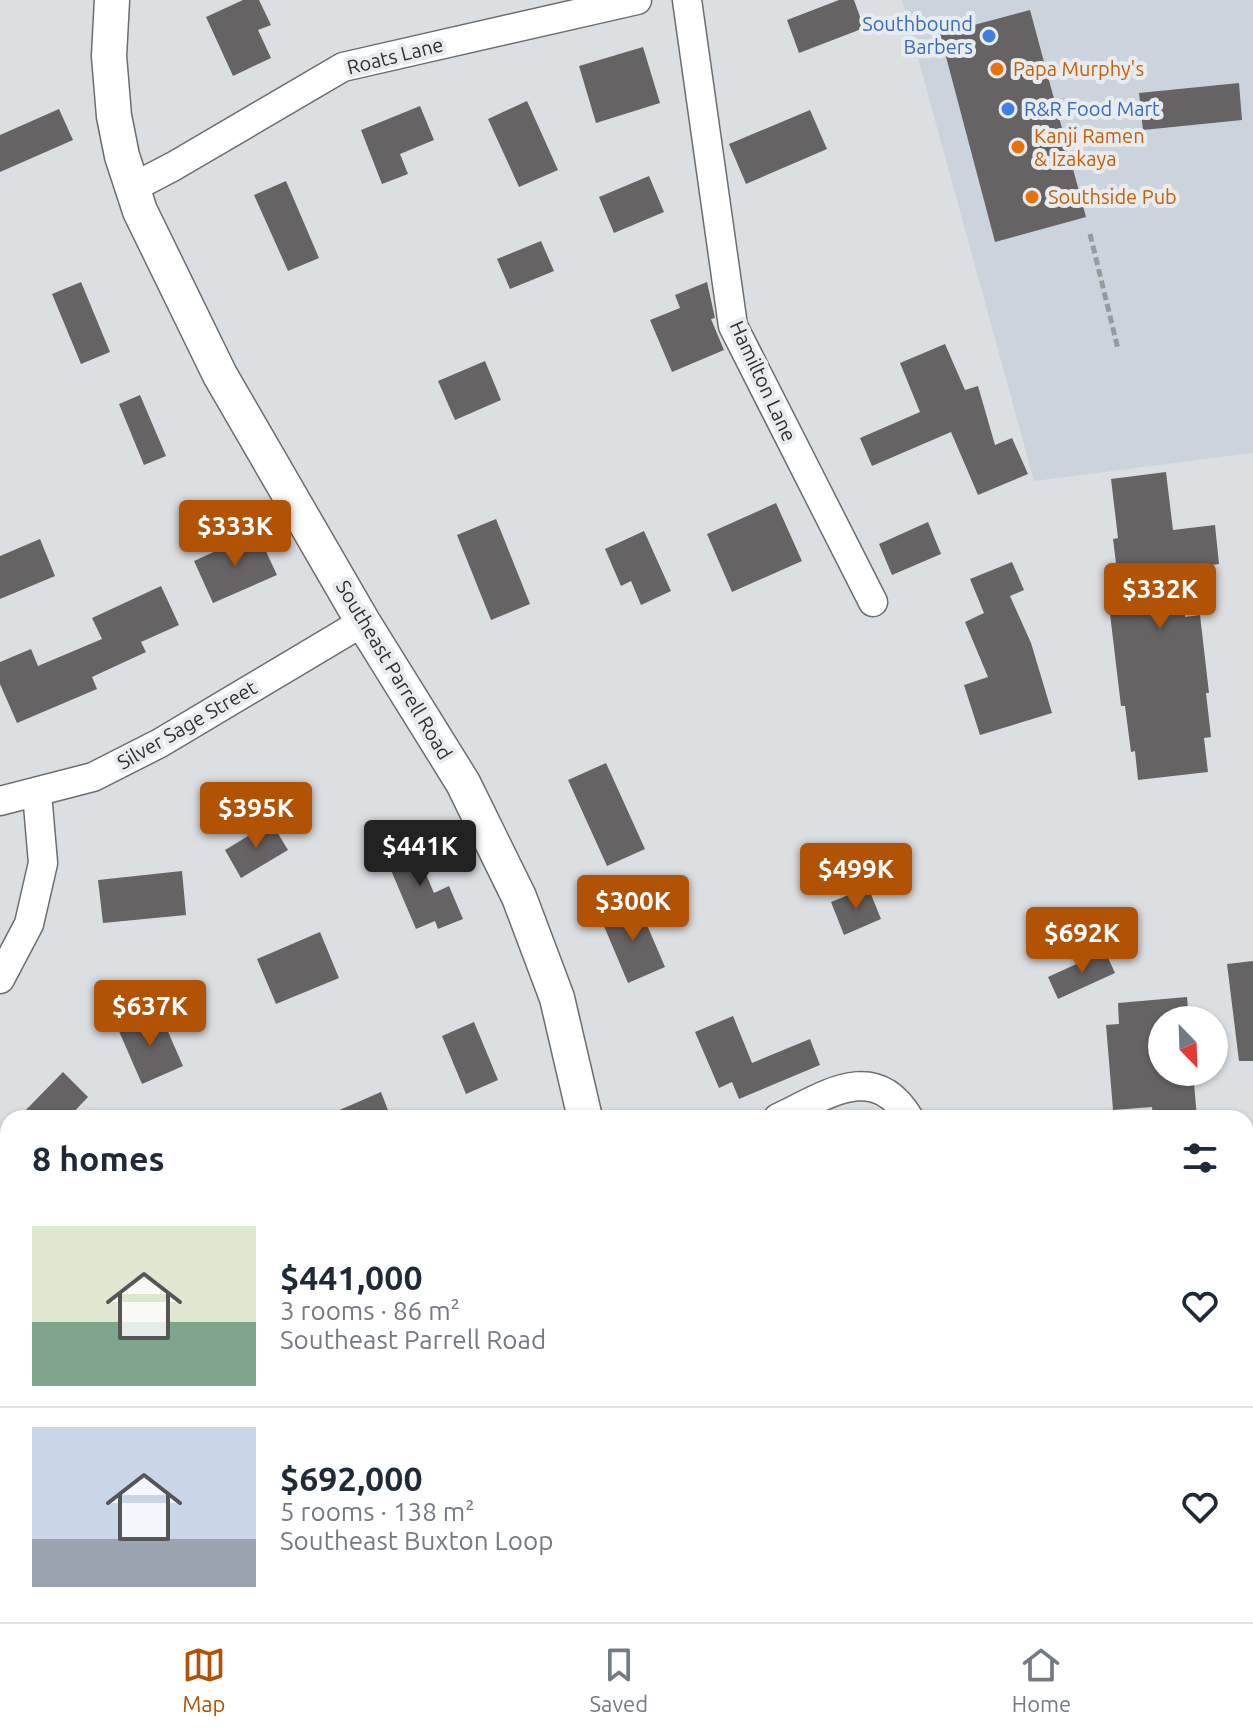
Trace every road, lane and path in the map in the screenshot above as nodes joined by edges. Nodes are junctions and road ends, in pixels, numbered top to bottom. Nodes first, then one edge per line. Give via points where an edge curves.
1 (637, 0) edge
2 (687, 0) edge
3 (114, 3) edge
4 (132, 188) junction
5 (1090, 234) dead end
6 (1118, 349) dead end
7 (873, 602) dead end
8 (363, 622) junction
9 (37, 793) junction
10 (0, 801) edge
11 (0, 979) edge
12 (583, 1110) edge
13 (794, 1110) edge
14 (904, 1110) edge

1 - 4 street, Roats Lane via 343,67
2 - 7 street, Hamilton Lane via 733,326
3 - 4 street, Southeast Parrell Road via 111,93
4 - 8 street, Southeast Parrell Road via 220,375
5 - 6 path
8 - 9 street, Silver Sage Street via 160,743 93,777
8 - 12 street, Southeast Parrell Road via 463,783 519,897 557,998
9 - 10 street, Silver Sage Street
9 - 11 street via 43,863 29,924
13 - 14 street via 844,1086 873,1086 898,1099

